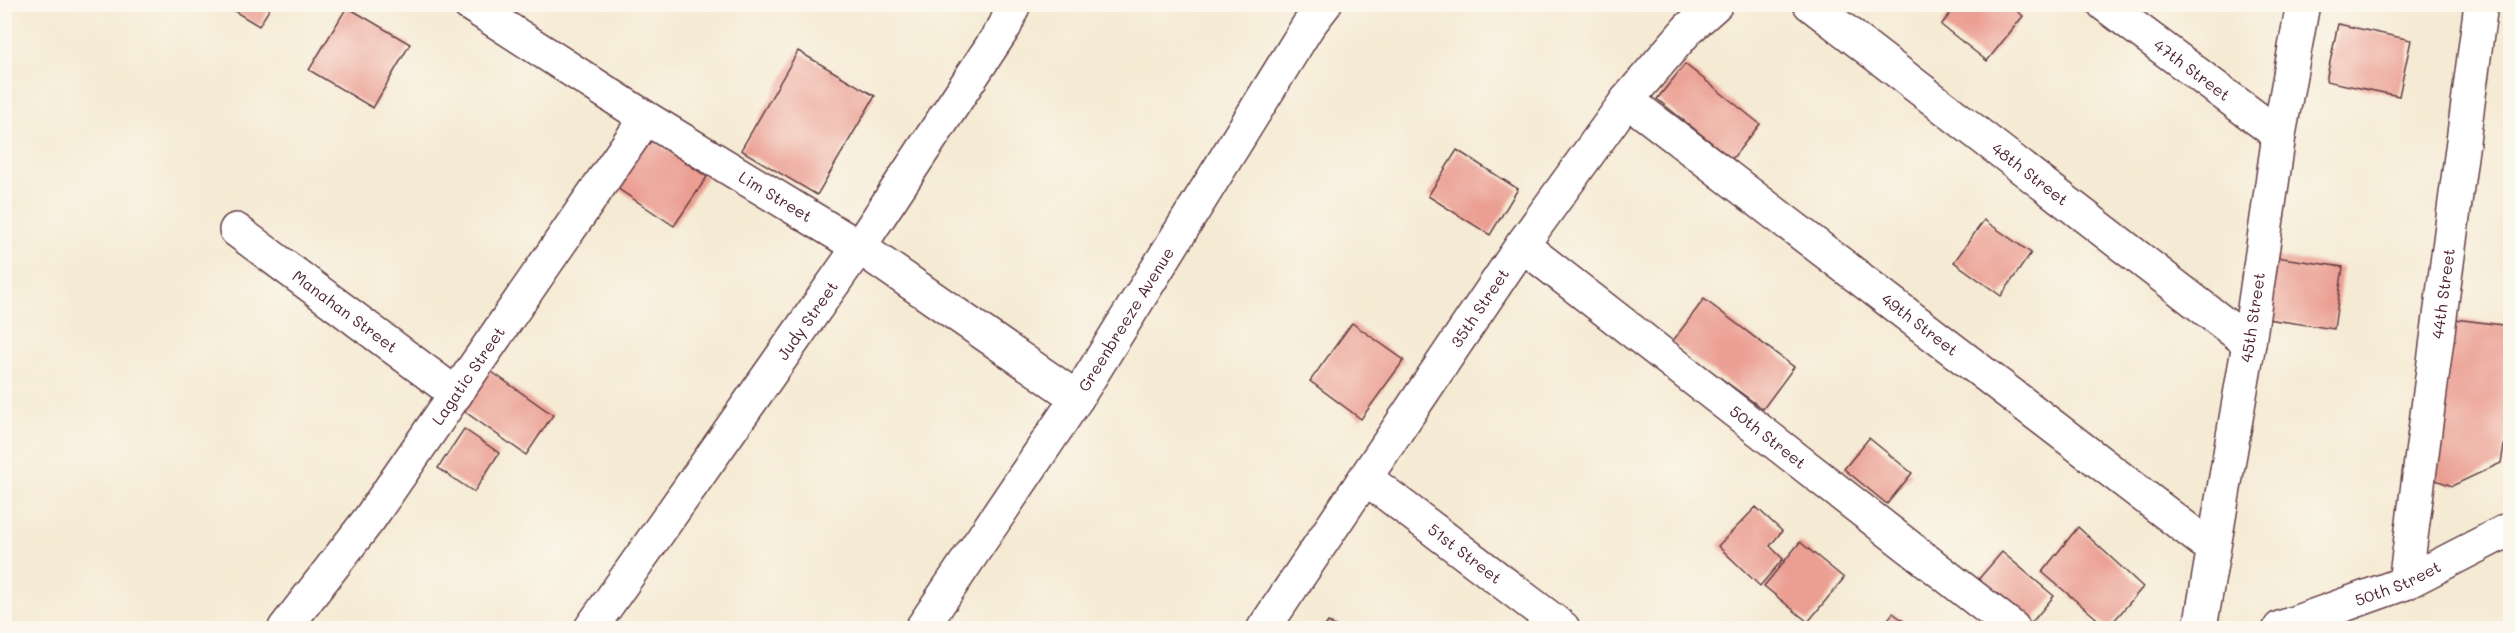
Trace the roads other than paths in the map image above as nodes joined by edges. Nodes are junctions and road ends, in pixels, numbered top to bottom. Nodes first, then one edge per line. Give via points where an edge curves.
1 (469, 4) edge
2 (1014, 4) edge
3 (1325, 4) edge
4 (1716, 4) edge
5 (1809, 4) edge
6 (2104, 4) edge
7 (2302, 4) edge
8 (2481, 4) edge
9 (1627, 100) junction
10 (646, 118) junction
11 (2279, 135) junction
12 (236, 230) dead end
13 (1522, 245) junction
14 (859, 247) junction
15 (2249, 342) junction
16 (456, 394) junction
17 (1077, 398) junction
18 (1367, 479) junction
19 (2511, 528) edge
20 (2213, 549) junction
21 (2405, 583) junction
22 (285, 628) edge
23 (591, 628) edge
24 (922, 628) edge
25 (1264, 628) edge
26 (1563, 628) edge
27 (2013, 628) edge
28 (2200, 628) edge
29 (2280, 628) edge

1 - 10 street, Lim Street
2 - 14 street, Judy Street via 1005,26
3 - 17 street, Greenbreeze Avenue
4 - 9 street, 35th Street via 1688,29
5 - 15 street, 48th Street
6 - 11 street, 47th Street
7 - 11 street, 45th Street
8 - 21 street, 44th Street
9 - 13 street, 35th Street
9 - 20 street, 49th Street
10 - 14 street, Lim Street
10 - 16 street, Lagatic Street
11 - 15 street, 45th Street
12 - 16 street, Manahan Street
13 - 18 street, 35th Street
13 - 27 street, 50th Street
14 - 17 street, Lim Street
14 - 23 street, Judy Street
15 - 20 street, 45th Street
16 - 22 street, Lagatic Street via 370,518
17 - 24 street, Greenbreeze Avenue
18 - 25 street, 35th Street
18 - 26 street, 51st Street
19 - 21 street, 50th Street
20 - 28 street, 45th Street
21 - 29 street, 50th Street

